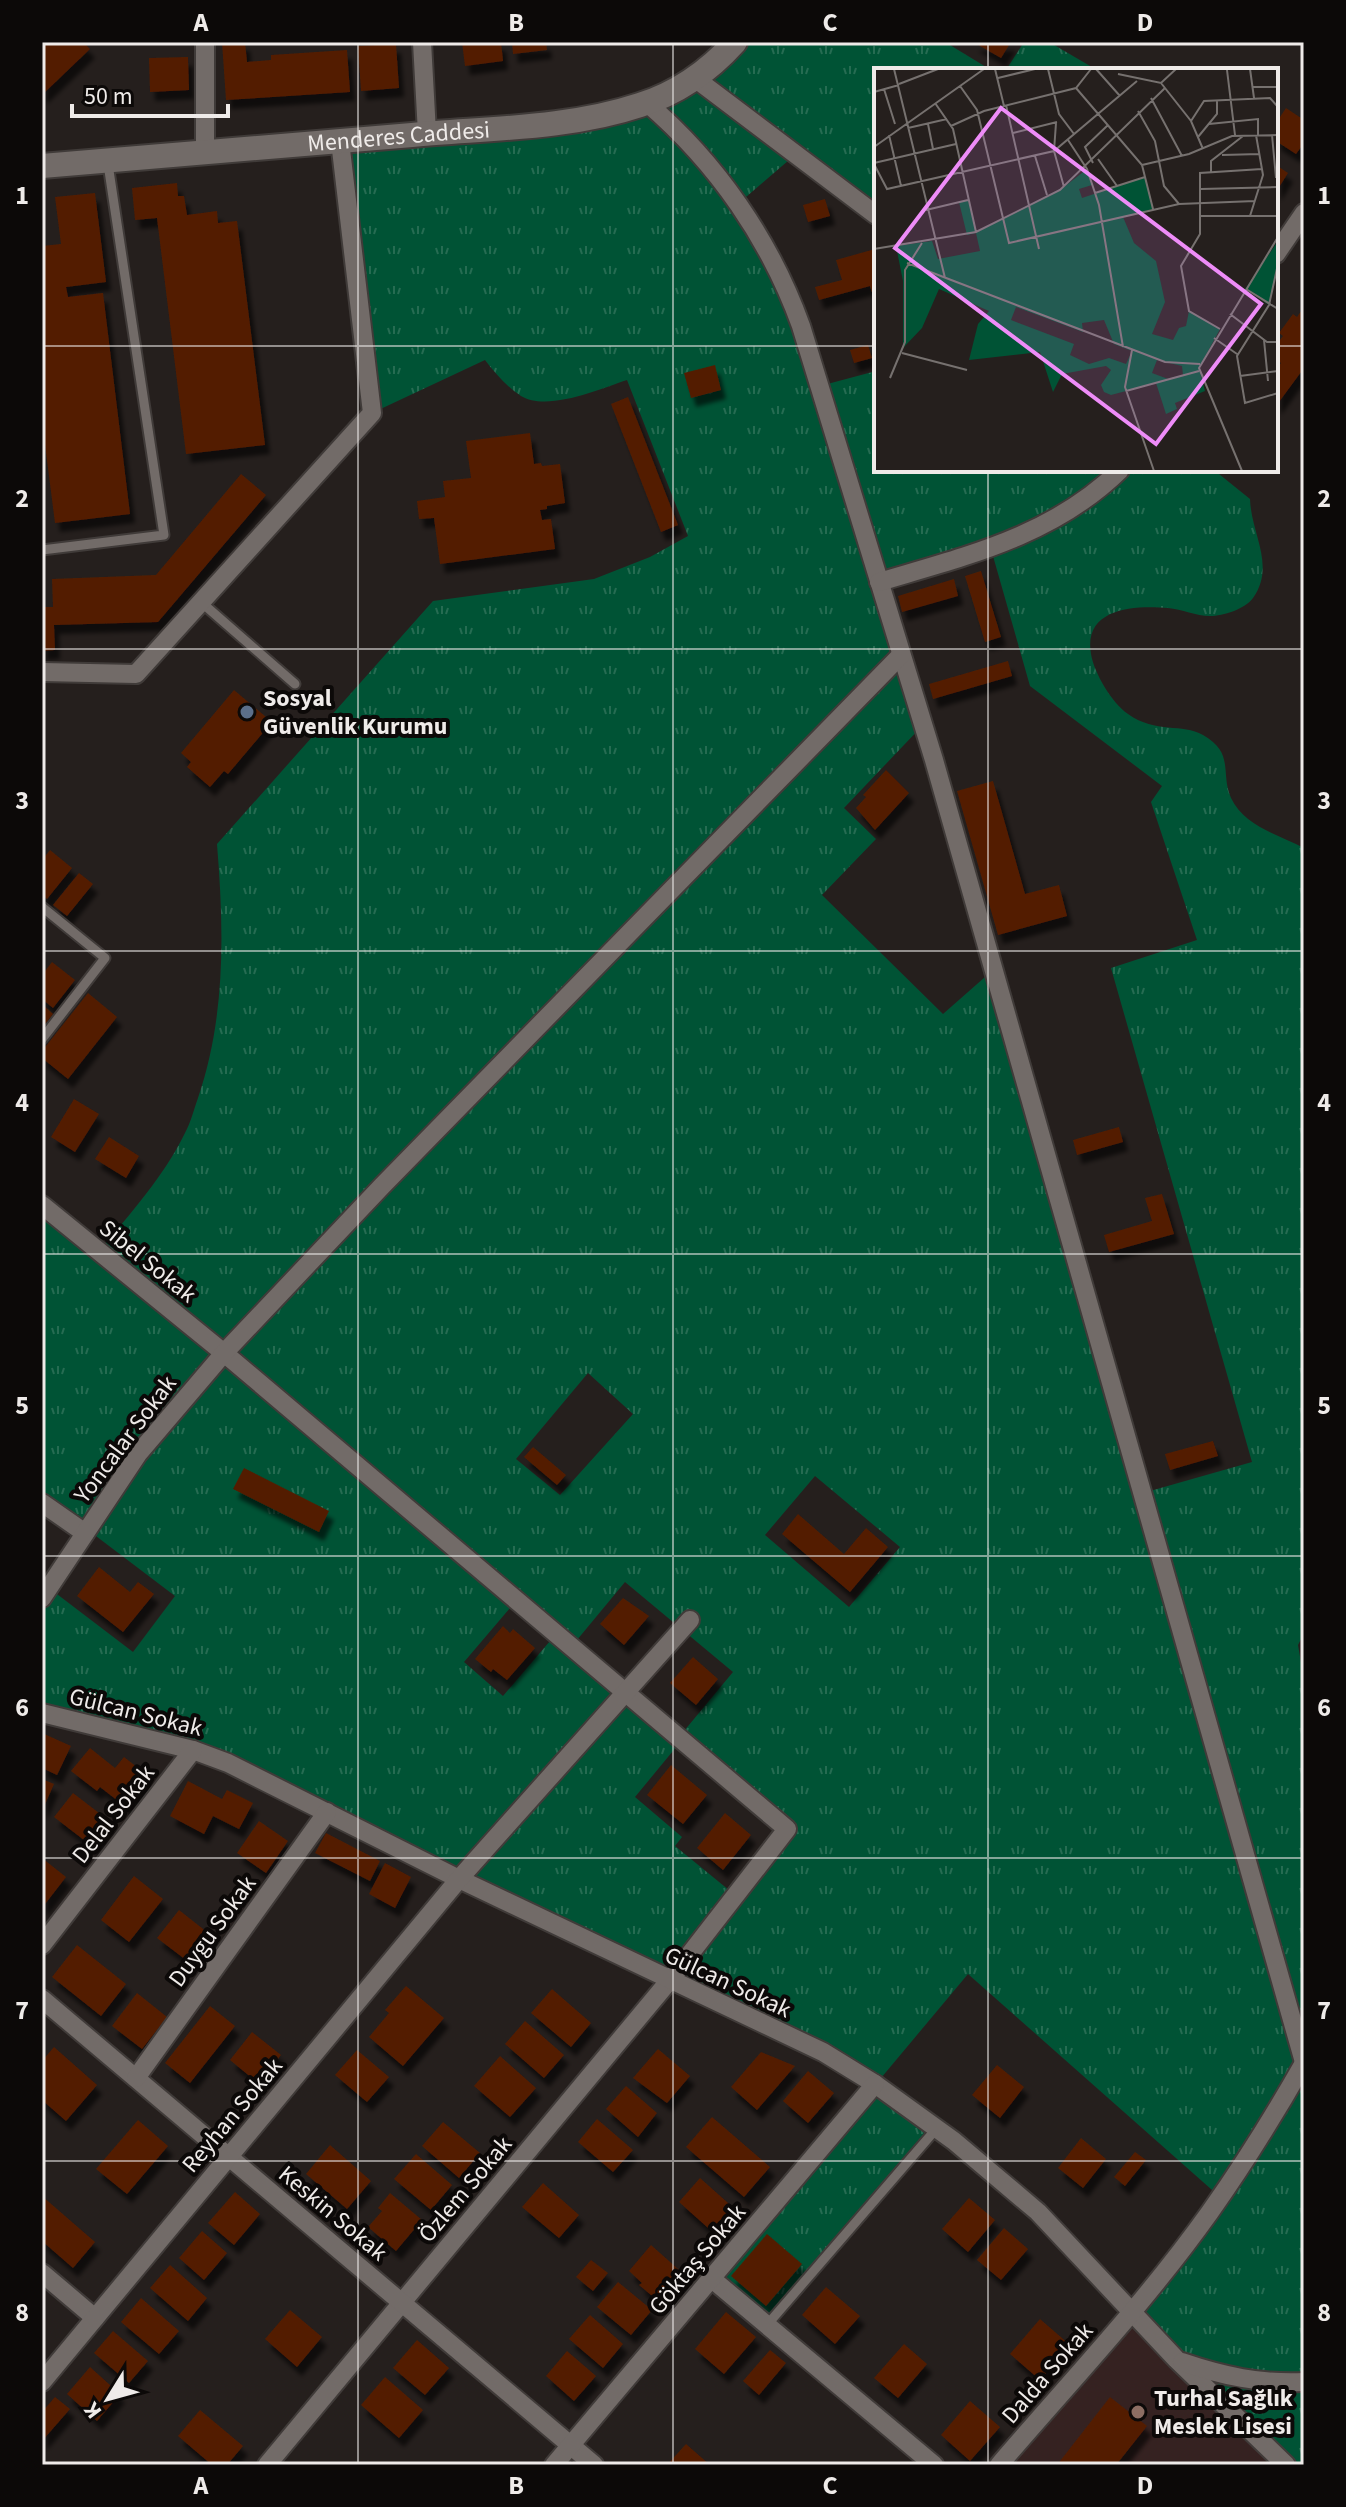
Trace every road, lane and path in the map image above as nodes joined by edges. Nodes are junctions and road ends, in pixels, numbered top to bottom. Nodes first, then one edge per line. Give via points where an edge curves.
1 (205, 42) edge
2 (422, 42) edge
3 (735, 42) edge
4 (696, 79) junction
5 (647, 103) junction
6 (427, 133) junction
7 (340, 141) junction
8 (205, 152) junction
9 (107, 160) junction
10 (42, 166) edge
11 (874, 213) edge
12 (1304, 213) edge
13 (1278, 251) edge
14 (1118, 472) edge
15 (42, 550) edge
16 (879, 582) junction
17 (201, 602) junction
18 (901, 655) junction
19 (42, 672) edge
20 (295, 684) dead end
21 (42, 907) edge
22 (42, 1039) edge
23 (42, 1205) edge
24 (224, 1353) junction
25 (42, 1503) edge
26 (85, 1533) junction
27 (42, 1598) edge
28 (690, 1620) dead end
29 (625, 1692) junction
30 (42, 1713) edge
31 (193, 1750) junction
32 (327, 1812) junction
33 (459, 1879) junction
34 (42, 1945) edge
35 (669, 1981) junction
36 (42, 1999) edge
37 (1304, 2063) edge
38 (136, 2078) junction
39 (875, 2084) junction
40 (937, 2128) junction
41 (229, 2156) junction
42 (42, 2273) edge
43 (712, 2279) junction
44 (403, 2303) junction
45 (1131, 2312) junction
46 (95, 2318) junction
47 (767, 2325) junction
48 (1176, 2359) junction
49 (42, 2382) edge
50 (1304, 2382) edge
51 (570, 2445) junction
52 (267, 2465) edge
53 (554, 2465) edge
54 (594, 2465) edge
55 (934, 2465) edge
56 (999, 2465) edge
57 (1286, 2465) edge

1 - 8 street
2 - 6 street
3 - 4 street, Menderes Caddesi
4 - 5 street, Menderes Caddesi
4 - 11 street
5 - 6 street, Menderes Caddesi via 594,117
5 - 16 street via 690,143 732,194 779,270
6 - 7 street, Menderes Caddesi
7 - 8 street, Menderes Caddesi
7 - 17 street via 372,413
8 - 9 street, Menderes Caddesi
9 - 10 street, Menderes Caddesi
9 - 15 lane via 164,535
12 - 13 street
14 - 16 street via 1033,532
16 - 18 street
17 - 19 street via 136,674
17 - 20 lane
18 - 24 street, Yoncalar Sokak
18 - 37 street
21 - 22 lane via 105,958
23 - 24 street, Sibel Sokak
24 - 26 street, Yoncalar Sokak via 138,1454
24 - 29 street, Sibel Sokak
25 - 26 street
26 - 27 street, Yoncalar Sokak
28 - 29 street, Reyhan Sokak
29 - 33 street, Reyhan Sokak
29 - 35 street, Özlem Sokak via 787,1829
30 - 31 street, Gülcan Sokak
31 - 32 street, Gülcan Sokak
31 - 34 street, Delal Sokak
32 - 33 street, Gülcan Sokak
32 - 38 street, Duygu Sokak
33 - 35 street, Gülcan Sokak
33 - 41 street, Reyhan Sokak
35 - 39 street, Gülcan Sokak via 823,2052
35 - 44 street, Özlem Sokak
36 - 38 street, Keskin Sokak
37 - 45 street, Dalda Sokak via 1210,2213
38 - 41 street, Keskin Sokak
39 - 40 street, Gülcan Sokak
39 - 43 street, Göktaş Sokak
40 - 45 street, Gülcan Sokak via 1038,2212
40 - 47 lane
41 - 44 street, Keskin Sokak
41 - 46 street, Reyhan Sokak
42 - 46 street
43 - 47 street
43 - 51 street, Göktaş Sokak
44 - 51 street, Keskin Sokak
44 - 52 street, Özlem Sokak
45 - 48 street, Gülcan Sokak
45 - 56 street, Dalda Sokak
46 - 49 street, Reyhan Sokak
47 - 55 street
48 - 50 street via 1240,2379
48 - 57 street, Gülcan Sokak
51 - 53 street, Göktaş Sokak
51 - 54 street, Keskin Sokak

